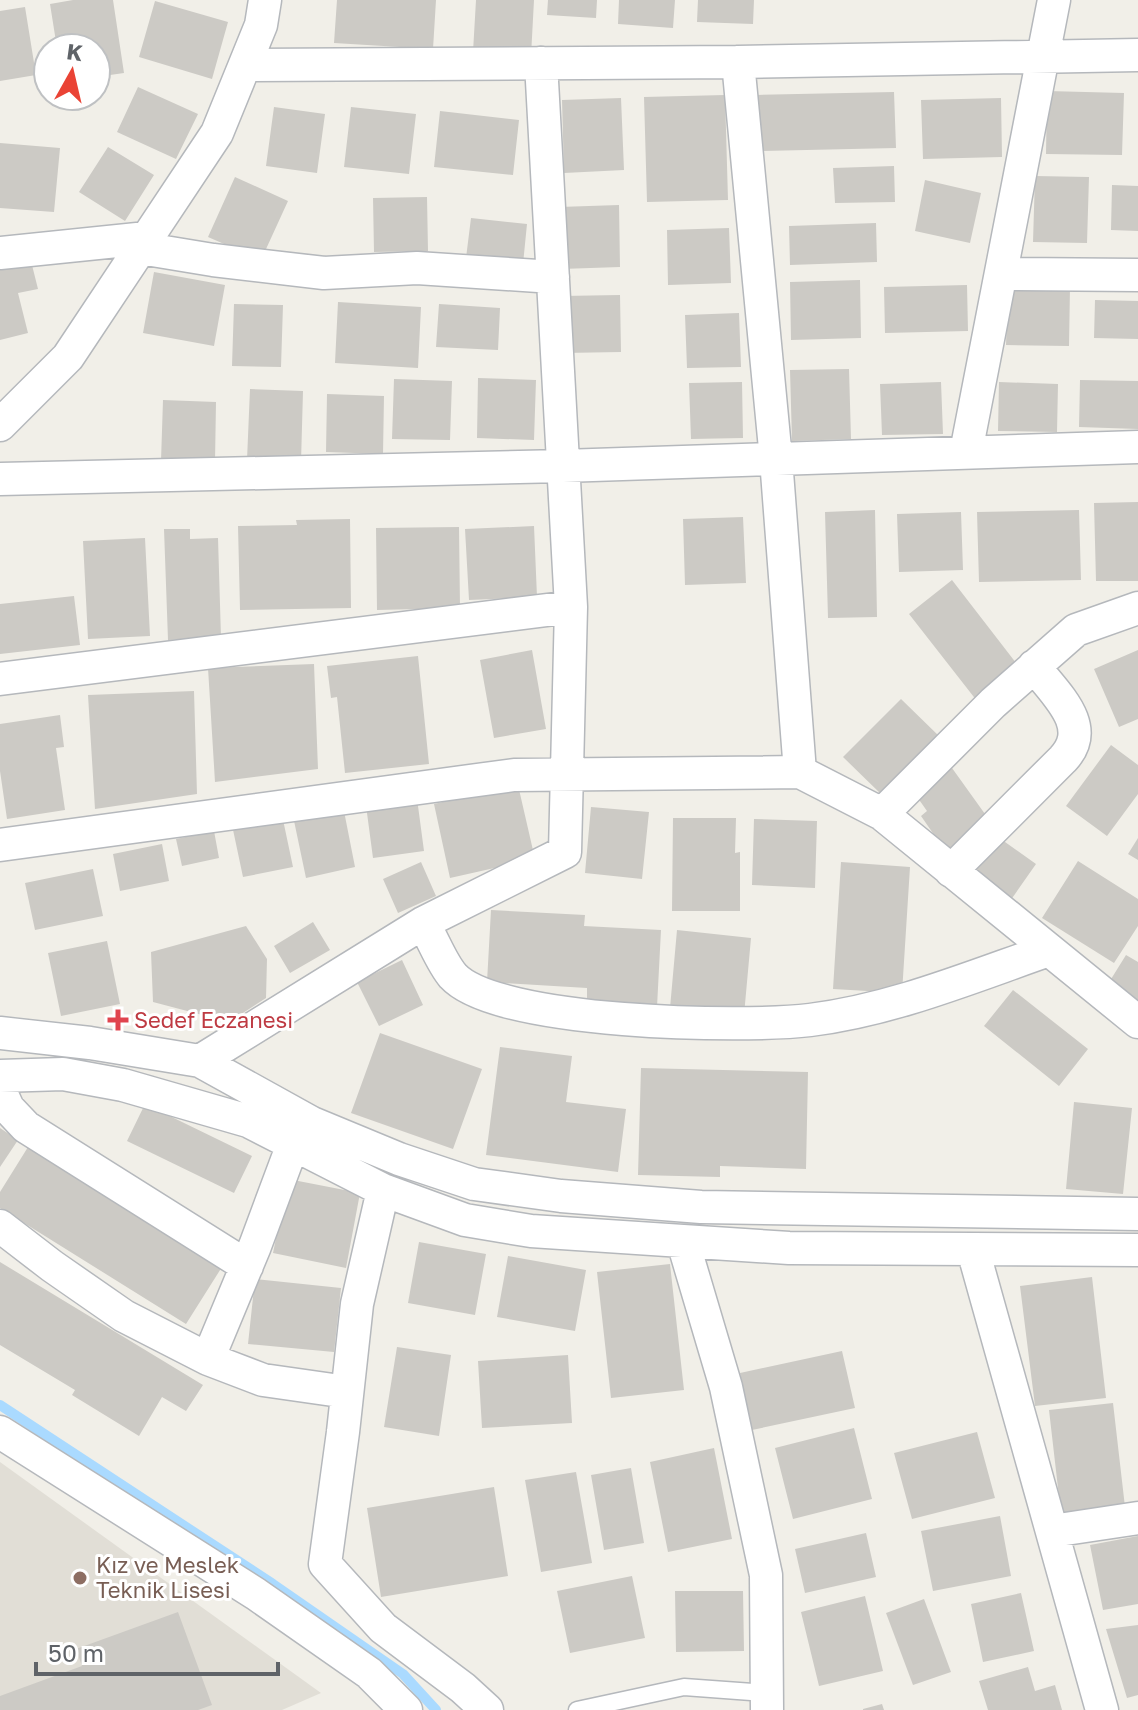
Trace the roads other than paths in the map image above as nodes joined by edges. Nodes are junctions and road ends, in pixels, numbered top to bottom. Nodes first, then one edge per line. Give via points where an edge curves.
1 (265, 0) edge
2 (1054, 0) edge
3 (1138, 55) edge
4 (1043, 56) junction
5 (738, 62) junction
6 (541, 63) junction
7 (245, 65) junction
8 (144, 243) junction
9 (0, 253) edge
10 (1001, 274) junction
11 (1138, 275) edge
12 (553, 277) junction
13 (0, 425) edge
14 (1138, 447) edge
15 (966, 452) junction
16 (776, 459) junction
17 (563, 466) junction
18 (0, 479) edge
19 (571, 607) junction
20 (1138, 608) edge
21 (1034, 666) junction
22 (0, 679) edge
23 (800, 772) junction
24 (566, 775) junction
25 (882, 814) junction
26 (0, 845) edge
27 (951, 871) junction
28 (423, 923) junction
29 (1049, 950) junction
30 (1138, 1022) edge
31 (0, 1030) edge
32 (200, 1061) junction
33 (0, 1076) edge
34 (0, 1090) edge
35 (293, 1144) junction
36 (383, 1190) junction
37 (1138, 1214) edge
38 (0, 1226) edge
39 (683, 1242) junction
40 (973, 1250) junction
41 (1138, 1250) edge
42 (247, 1266) junction
43 (208, 1359) junction
44 (347, 1392) junction
45 (0, 1432) edge
46 (1138, 1518) edge
47 (1052, 1531) junction
48 (766, 1702) edge
49 (406, 1710) edge
50 (487, 1710) edge
51 (577, 1710) edge
52 (1102, 1710) edge

1 - 7 street
2 - 4 street
3 - 4 street
4 - 5 street
4 - 10 street
5 - 6 street
5 - 16 street
6 - 7 street
6 - 12 street
7 - 8 street via 217,133
8 - 9 street
8 - 12 street via 213,260 324,273 417,268
8 - 13 street via 68,357
10 - 11 street
10 - 15 street
12 - 17 street
14 - 15 street
15 - 16 street
16 - 17 street
16 - 23 street
17 - 18 street
17 - 19 street
19 - 22 street
19 - 24 street
20 - 21 street via 1076,630
21 - 25 street
21 - 27 street via 1074,721 1075,740 1063,759
23 - 24 street
23 - 25 street
24 - 26 street via 514,775
24 - 28 street via 565,852
25 - 27 street
27 - 29 street
28 - 29 street via 454,977 498,1001 574,1014 697,1024 810,1020 891,1004
28 - 32 street
29 - 30 street
31 - 32 street
32 - 37 street via 312,1123 474,1184 701,1207
33 - 35 street via 63,1074 123,1085 248,1121
34 - 42 street via 26,1127
35 - 36 street
35 - 42 street
36 - 39 street via 465,1220 531,1231
36 - 44 street via 357,1304
38 - 43 street via 124,1316
39 - 40 street
39 - 48 street via 726,1387 766,1575
40 - 41 street
40 - 47 street
42 - 43 street
43 - 44 street via 263,1380
44 - 50 street via 325,1564 383,1628
45 - 49 street via 268,1603 369,1673
46 - 47 street
47 - 52 street
48 - 51 lane via 684,1687

